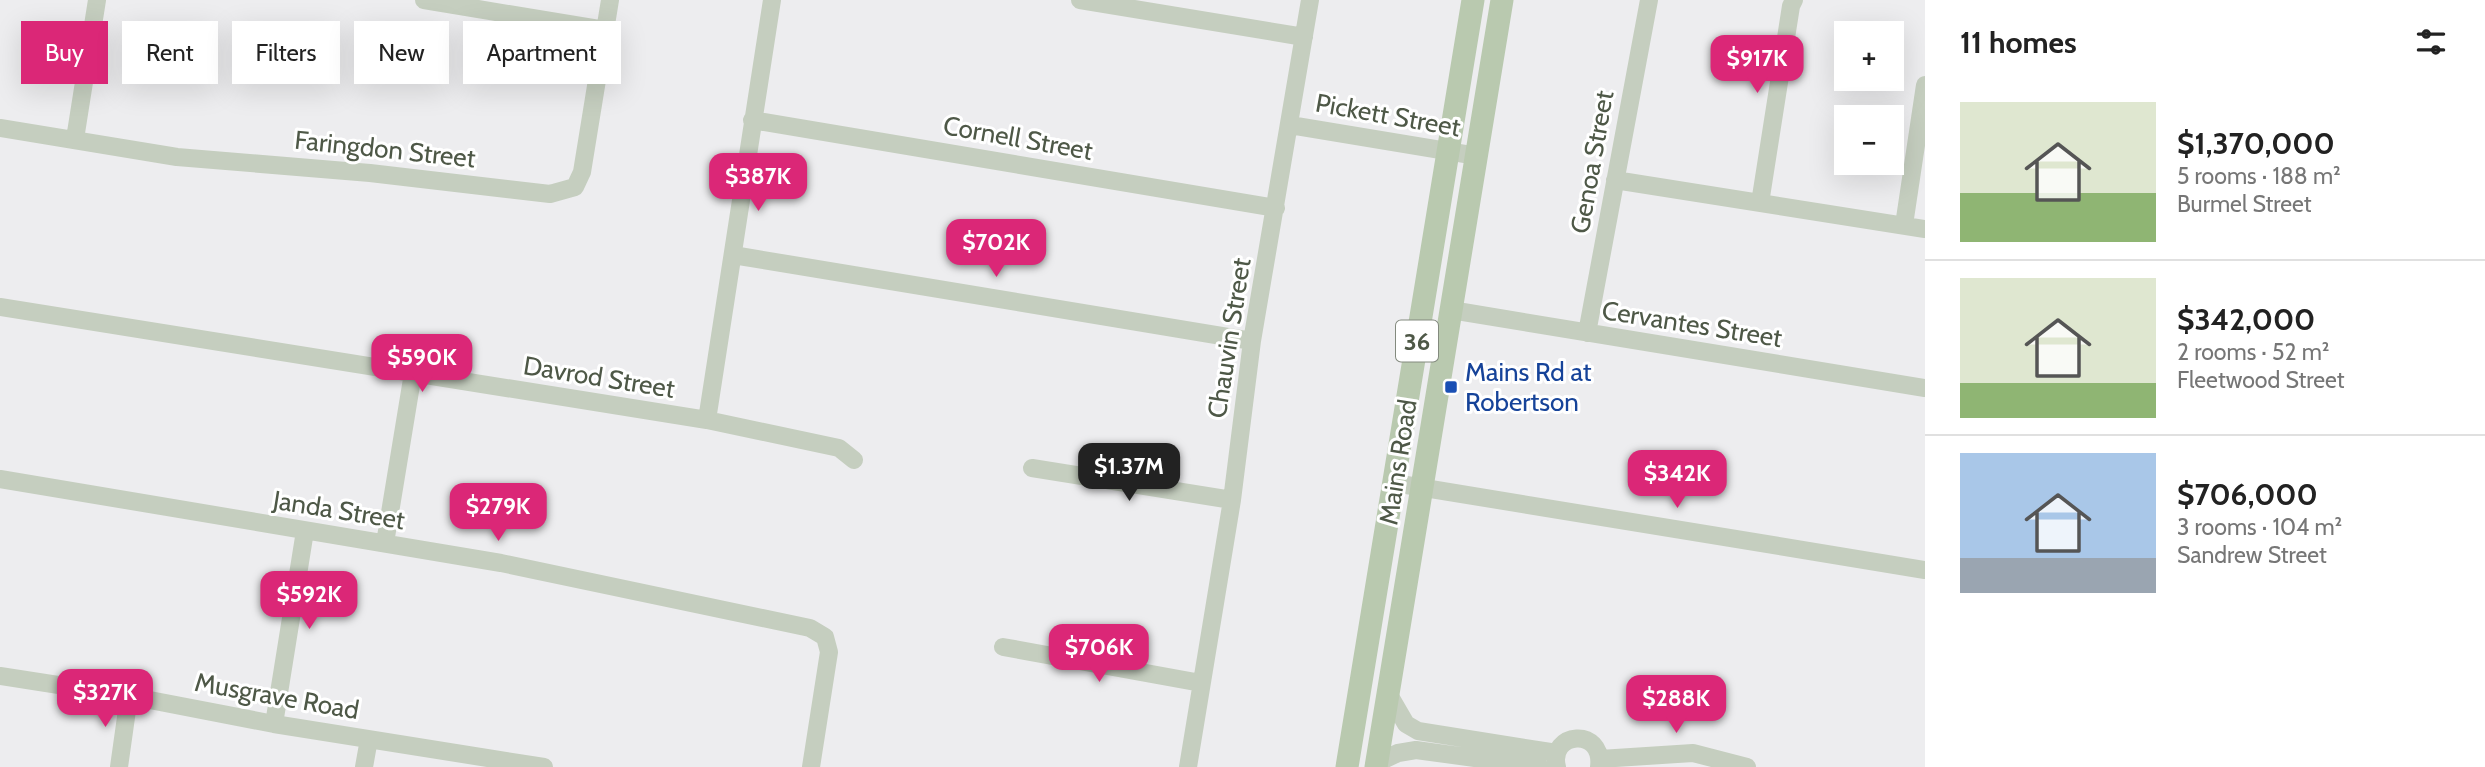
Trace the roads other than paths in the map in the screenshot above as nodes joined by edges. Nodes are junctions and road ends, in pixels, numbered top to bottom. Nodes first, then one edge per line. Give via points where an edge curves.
1 (97, 0) edge
2 (424, 0) edge
3 (610, 0) edge
4 (772, 0) edge
5 (1080, 0) edge
6 (1310, 0) edge
7 (1473, 0) edge
8 (1502, 0) edge
9 (1649, 0) edge
10 (1794, 0) edge
11 (551, 21) edge
12 (606, 21) edge
13 (1304, 37) junction
14 (596, 84) edge
15 (1925, 85) edge
16 (752, 120) junction
17 (1290, 125) junction
18 (0, 128) edge
19 (75, 139) junction
20 (1448, 152) junction
21 (1476, 156) junction
22 (1615, 180) junction
23 (1760, 203) junction
24 (1276, 208) junction
25 (1904, 225) junction
26 (1925, 229) edge
27 (733, 254) junction
28 (0, 307) edge
29 (1451, 310) junction
30 (1587, 333) junction
31 (1252, 341) junction
32 (413, 373) junction
33 (1925, 388) edge
34 (708, 420) junction
35 (854, 460) dead end
36 (1032, 468) dead end
37 (0, 479) edge
38 (1394, 482) junction
39 (1422, 487) junction
40 (1232, 500) junction
41 (305, 531) junction
42 (385, 543) junction
43 (1925, 570) edge
44 (1003, 646) dead end
45 (0, 676) edge
46 (1201, 683) junction
47 (1388, 693) junction
48 (130, 696) junction
49 (274, 724) junction
50 (369, 739) junction
51 (1557, 760) edge
52 (1599, 763) edge
53 (1376, 765) edge
54 (119, 767) edge
55 (364, 767) edge
56 (544, 767) edge
57 (811, 767) edge
58 (1188, 767) edge
59 (1347, 767) edge
60 (1540, 767) edge
61 (1747, 767) edge

1 - 19 street
2 - 11 street
3 - 12 street, Faringdon Street
4 - 16 street
5 - 13 street
6 - 13 street, Chauvin Street
7 - 20 main road, Mains Road / 36
8 - 21 main road, Mains Road / 36
9 - 22 street, Genoa Street
10 - 23 street
13 - 17 street, Chauvin Street
14 - 19 street, Faringdon Street via 582,172 575,187 550,194 177,157
15 - 25 street
16 - 24 street, Cornell Street
16 - 27 street
17 - 20 street, Pickett Street
17 - 24 street, Chauvin Street
18 - 19 street, Faringdon Street
20 - 21 street, Pickett Street
20 - 38 main road, Mains Road / 36
21 - 29 main road, Mains Road / 36
22 - 23 street
22 - 30 street, Genoa Street
23 - 25 street
24 - 31 street, Chauvin Street
25 - 26 street
27 - 31 street
27 - 34 street
28 - 32 street, Davrod Street
29 - 30 street, Cervantes Street
29 - 39 main road, Mains Road / 36
30 - 33 street, Cervantes Street
31 - 40 street, Chauvin Street
32 - 34 street, Davrod Street
32 - 42 street
34 - 35 street, Davrod Street via 839,448
36 - 40 street
37 - 41 street, Janda Street
38 - 39 street
38 - 59 main road, Mains Road / 36
39 - 43 street
39 - 47 main road, Mains Road / 36
40 - 46 street, Chauvin Street
41 - 42 street, Janda Street
41 - 49 street
42 - 57 street, Janda Street via 810,628 825,637 829,652
44 - 46 street
45 - 48 street, Musgrave Road
46 - 58 street, Chauvin Street
47 - 51 street via 1406,724 1418,731
47 - 53 main road, Mains Road / 36
48 - 49 street, Musgrave Road
48 - 54 street
49 - 50 street, Musgrave Road
50 - 55 street
50 - 56 street, Musgrave Road
51 - 52 street via 1565,741 1581,738 1594,746
52 - 61 street via 1693,753
53 - 60 street via 1398,753 1416,750

